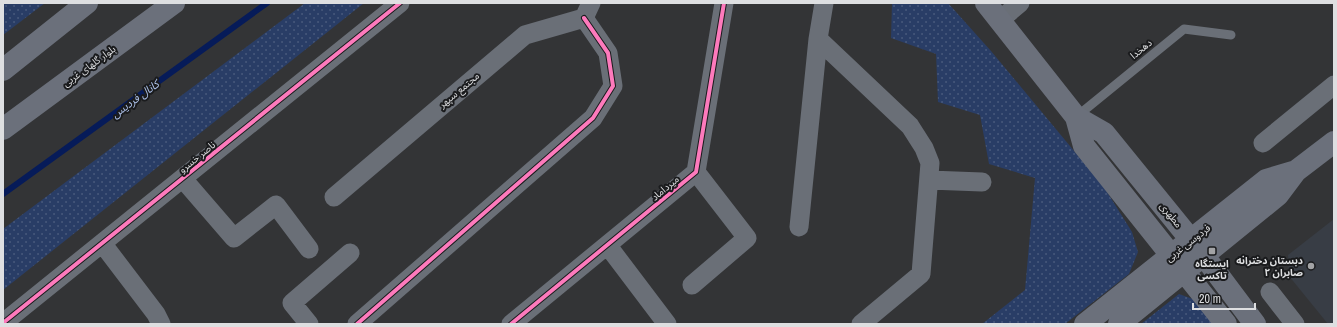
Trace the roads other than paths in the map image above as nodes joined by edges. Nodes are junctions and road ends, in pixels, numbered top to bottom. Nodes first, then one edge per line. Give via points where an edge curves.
1 (87, 3) edge
2 (174, 3) edge
3 (400, 3) edge
4 (724, 3) edge
5 (824, 3) edge
6 (986, 3) edge
7 (1020, 3) edge
8 (587, 11) edge
9 (1000, 20) junction
10 (1231, 35) dead end
11 (818, 39) junction
12 (3, 70) edge
13 (1334, 85) edge
14 (1076, 117) junction
15 (3, 129) edge
16 (1334, 142) edge
17 (1263, 143) dead end
18 (696, 172) junction
19 (183, 179) junction
20 (929, 180) junction
21 (982, 182) dead end
22 (334, 197) dead end
23 (799, 227) dead end
24 (102, 243) junction
25 (608, 246) junction
26 (1198, 248) junction
27 (309, 249) dead end
28 (350, 253) dead end
29 (1178, 264) junction
30 (692, 285) dead end
31 (1270, 292) dead end
32 (3, 323) edge
33 (161, 324) edge
34 (309, 324) edge
35 (357, 324) edge
36 (511, 324) edge
37 (668, 324) edge
38 (861, 324) edge
39 (1086, 324) edge
40 (1118, 324) edge
41 (1226, 324) edge
42 (1255, 324) edge
43 (1295, 324) edge

1 - 12 main road
2 - 15 main road, بلوار گلهای غربی
3 - 19 street, ناصر خسرو
4 - 18 street
5 - 11 street
6 - 9 main road, مطهری
7 - 9 street
8 - 22 street, مجتمع سپهر via 525,35
8 - 35 street via 608,53 613,86 593,118
9 - 14 main road, مطهری
10 - 14 lane, دهخدا via 1184,29
11 - 20 street via 910,126 930,163
11 - 23 street
13 - 17 street
14 - 26 main road, مطهری via 1104,133
14 - 29 main road, مطهری via 1084,146
16 - 26 main road, فردوسی غربی via 1296,171 1278,195
18 - 25 street, میرداماد
18 - 30 street via 747,238
19 - 24 street, ناصر خسرو
19 - 27 street via 234,238 276,205
20 - 21 street
20 - 38 street via 921,274
24 - 32 street, ناصر خسرو
24 - 33 street
25 - 36 street, میرداماد
25 - 37 street
26 - 29 main road, فردوسی غربی
26 - 42 main road, مطهری
28 - 34 street via 292,303
29 - 39 main road, فردوسی غربی
29 - 40 main road, فردوسی غربی
29 - 41 main road, مطهری
31 - 43 street

